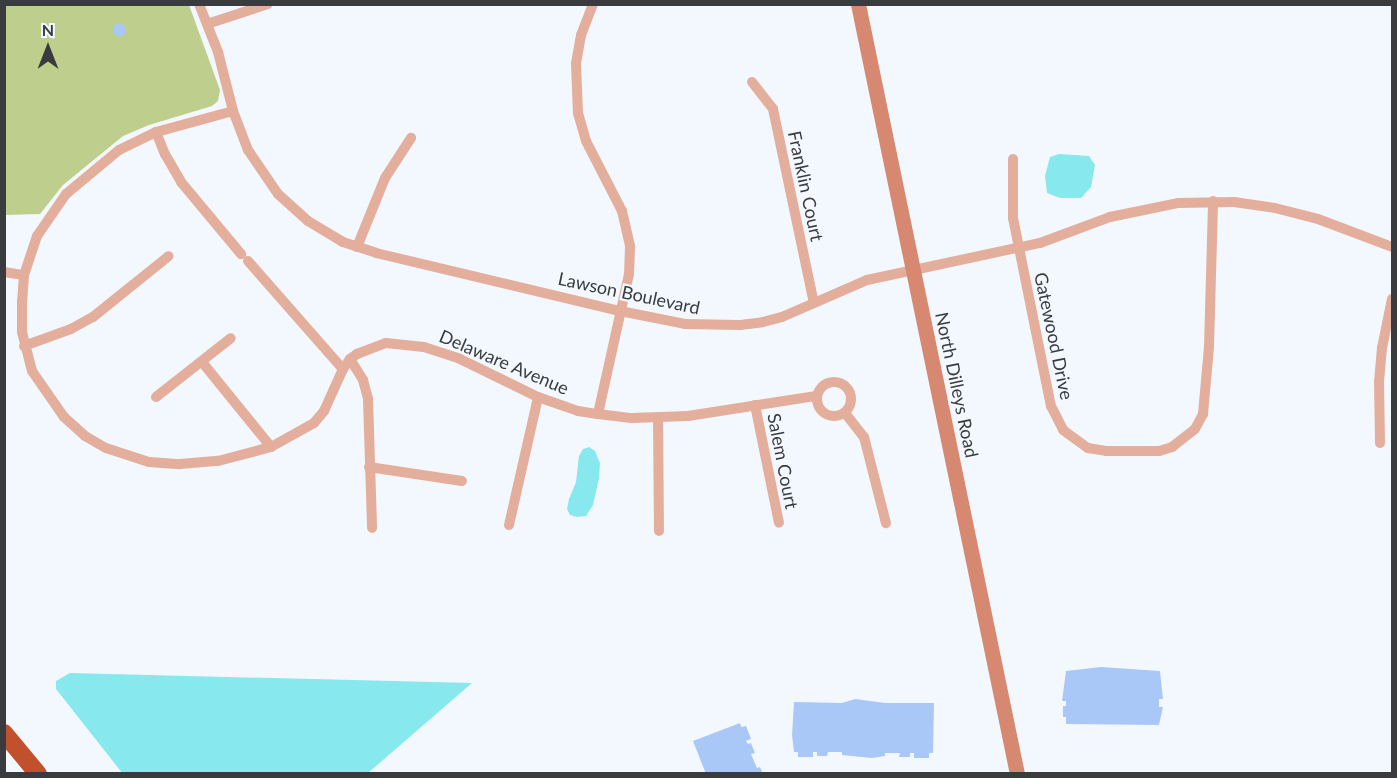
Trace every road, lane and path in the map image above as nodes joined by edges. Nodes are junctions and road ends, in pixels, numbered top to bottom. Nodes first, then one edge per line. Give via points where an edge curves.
1 (199, 4) edge
2 (268, 4) edge
3 (593, 4) edge
4 (858, 4) edge
5 (207, 24) junction
6 (752, 82) dead end
7 (233, 111) junction
8 (156, 132) junction
9 (411, 138) dead end
10 (1013, 159) dead end
11 (1213, 201) junction
12 (357, 247) junction
13 (1392, 247) edge
14 (1018, 248) junction
15 (169, 256) dead end
16 (913, 269) junction
17 (4, 272) edge
18 (24, 275) junction
19 (1392, 299) edge
20 (814, 303) junction
21 (620, 311) junction
22 (231, 338) dead end
23 (24, 346) junction
24 (350, 359) junction
25 (202, 362) junction
26 (343, 369) junction
27 (816, 396) junction
28 (156, 397) dead end
29 (538, 397) junction
30 (755, 405) junction
31 (845, 413) junction
32 (598, 414) junction
33 (658, 418) junction
34 (1380, 443) dead end
35 (271, 447) junction
36 (369, 467) junction
37 (462, 481) dead end
38 (779, 523) dead end
39 (886, 523) dead end
40 (509, 525) dead end
41 (372, 528) dead end
42 (659, 531) dead end
43 (4, 733) edge
44 (38, 774) edge
45 (1017, 774) edge

1 - 5 street, Lawson Boulevard
2 - 5 street
3 - 21 street via 579,45 576,91 586,141 626,226 629,274
4 - 16 street, North Dilleys Road
5 - 7 street, Lawson Boulevard
6 - 20 street, Franklin Court via 773,109
7 - 8 street
7 - 12 street, Lawson Boulevard via 248,150 278,194 318,227
8 - 18 street via 119,150 66,194 37,236
8 - 26 street via 182,182
9 - 12 street via 385,178
10 - 14 street, Gatewood Drive via 1013,218
11 - 13 street, Lawson Boulevard via 1275,208 1318,219
11 - 14 street, Lawson Boulevard via 1145,208
11 - 14 street, Gatewood Drive via 1205,405 1186,439 1160,451 1088,448 1063,430 1051,406
12 - 21 street, Lawson Boulevard
14 - 16 street, Lawson Boulevard
15 - 23 street via 93,317
16 - 20 street, Lawson Boulevard via 867,280
16 - 45 street, North Dilleys Road
17 - 18 street
18 - 23 street
19 - 34 street via 1379,381
20 - 21 street, Lawson Boulevard via 782,317 740,325 685,324
21 - 32 street
22 - 25 street
23 - 35 street via 32,371 51,401 85,436 106,448 149,462 180,464 229,459
24 - 26 street
24 - 29 street, Delaware Avenue via 386,343 424,346 460,358
24 - 36 street via 363,380 368,399
25 - 28 street
25 - 35 street
26 - 35 street via 314,423
27 - 30 street, Delaware Avenue
27 - 31 street via 824,413 833,417
27 - 31 street, Delaware Avenue via 828,382 842,383 851,393 852,402
29 - 32 street, Delaware Avenue
29 - 40 street
30 - 33 street, Delaware Avenue
30 - 38 street, Salem Court
31 - 39 street via 864,437
32 - 33 street, Delaware Avenue
33 - 42 street
36 - 37 street
36 - 41 street
43 - 44 highway

